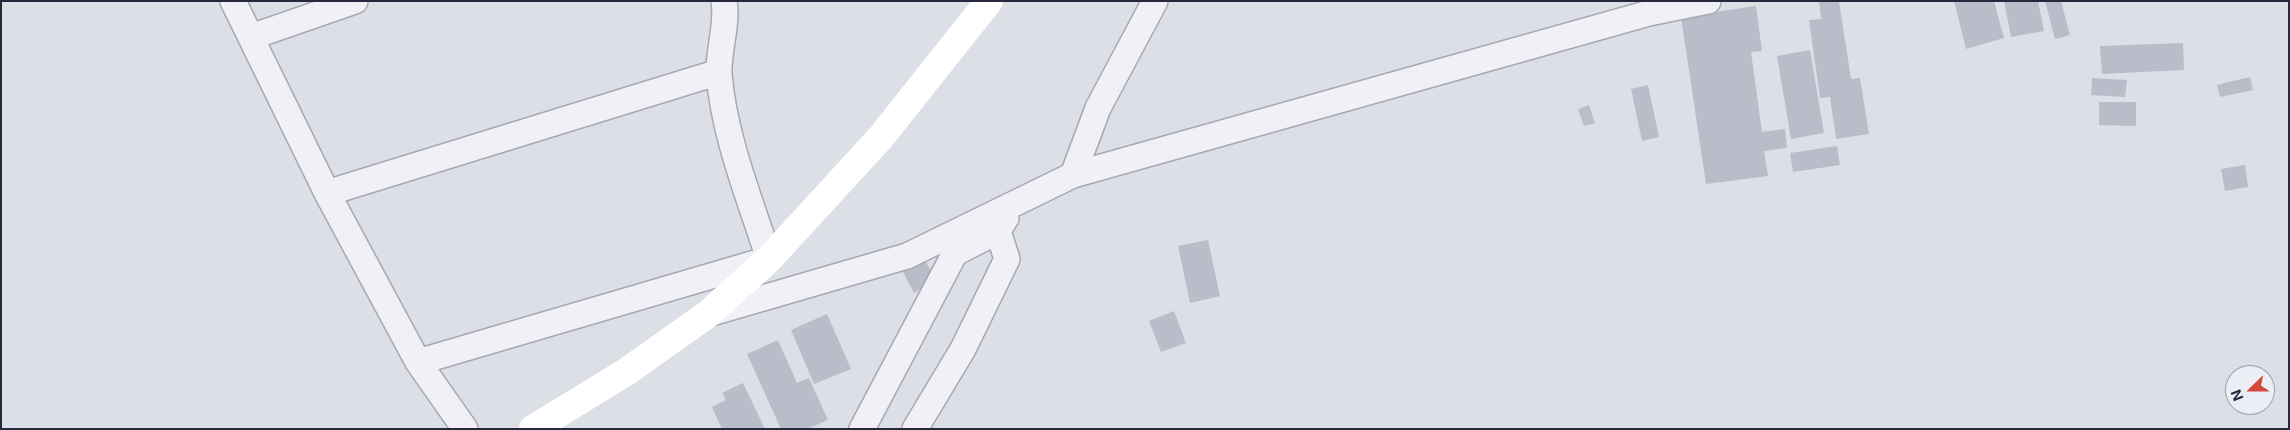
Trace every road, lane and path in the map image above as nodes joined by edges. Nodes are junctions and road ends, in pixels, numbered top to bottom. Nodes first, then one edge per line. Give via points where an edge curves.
1 (233, 1) edge
2 (355, 1) edge
3 (724, 1) edge
4 (988, 1) edge
5 (1155, 1) edge
6 (1708, 1) edge
7 (1648, 7) edge
8 (251, 37) junction
9 (719, 72) junction
10 (1073, 175) junction
11 (328, 193) junction
12 (1015, 204) junction
13 (998, 231) junction
14 (769, 259) junction
15 (708, 314) junction
16 (418, 362) junction
17 (465, 429) edge
18 (533, 429) edge
19 (862, 429) edge
20 (915, 429) edge

1 - 8 street
2 - 8 street
3 - 9 street
4 - 14 main road via 881,137
5 - 10 street via 1098,108
6 - 7 street
7 - 10 street
8 - 11 street
9 - 11 street
9 - 14 street via 735,154
10 - 12 street
11 - 16 street
12 - 13 street
12 - 15 street via 907,256
13 - 19 street via 955,253
13 - 20 street via 1007,259 963,349
14 - 15 main road
14 - 16 street
15 - 18 main road via 626,372
16 - 17 street

